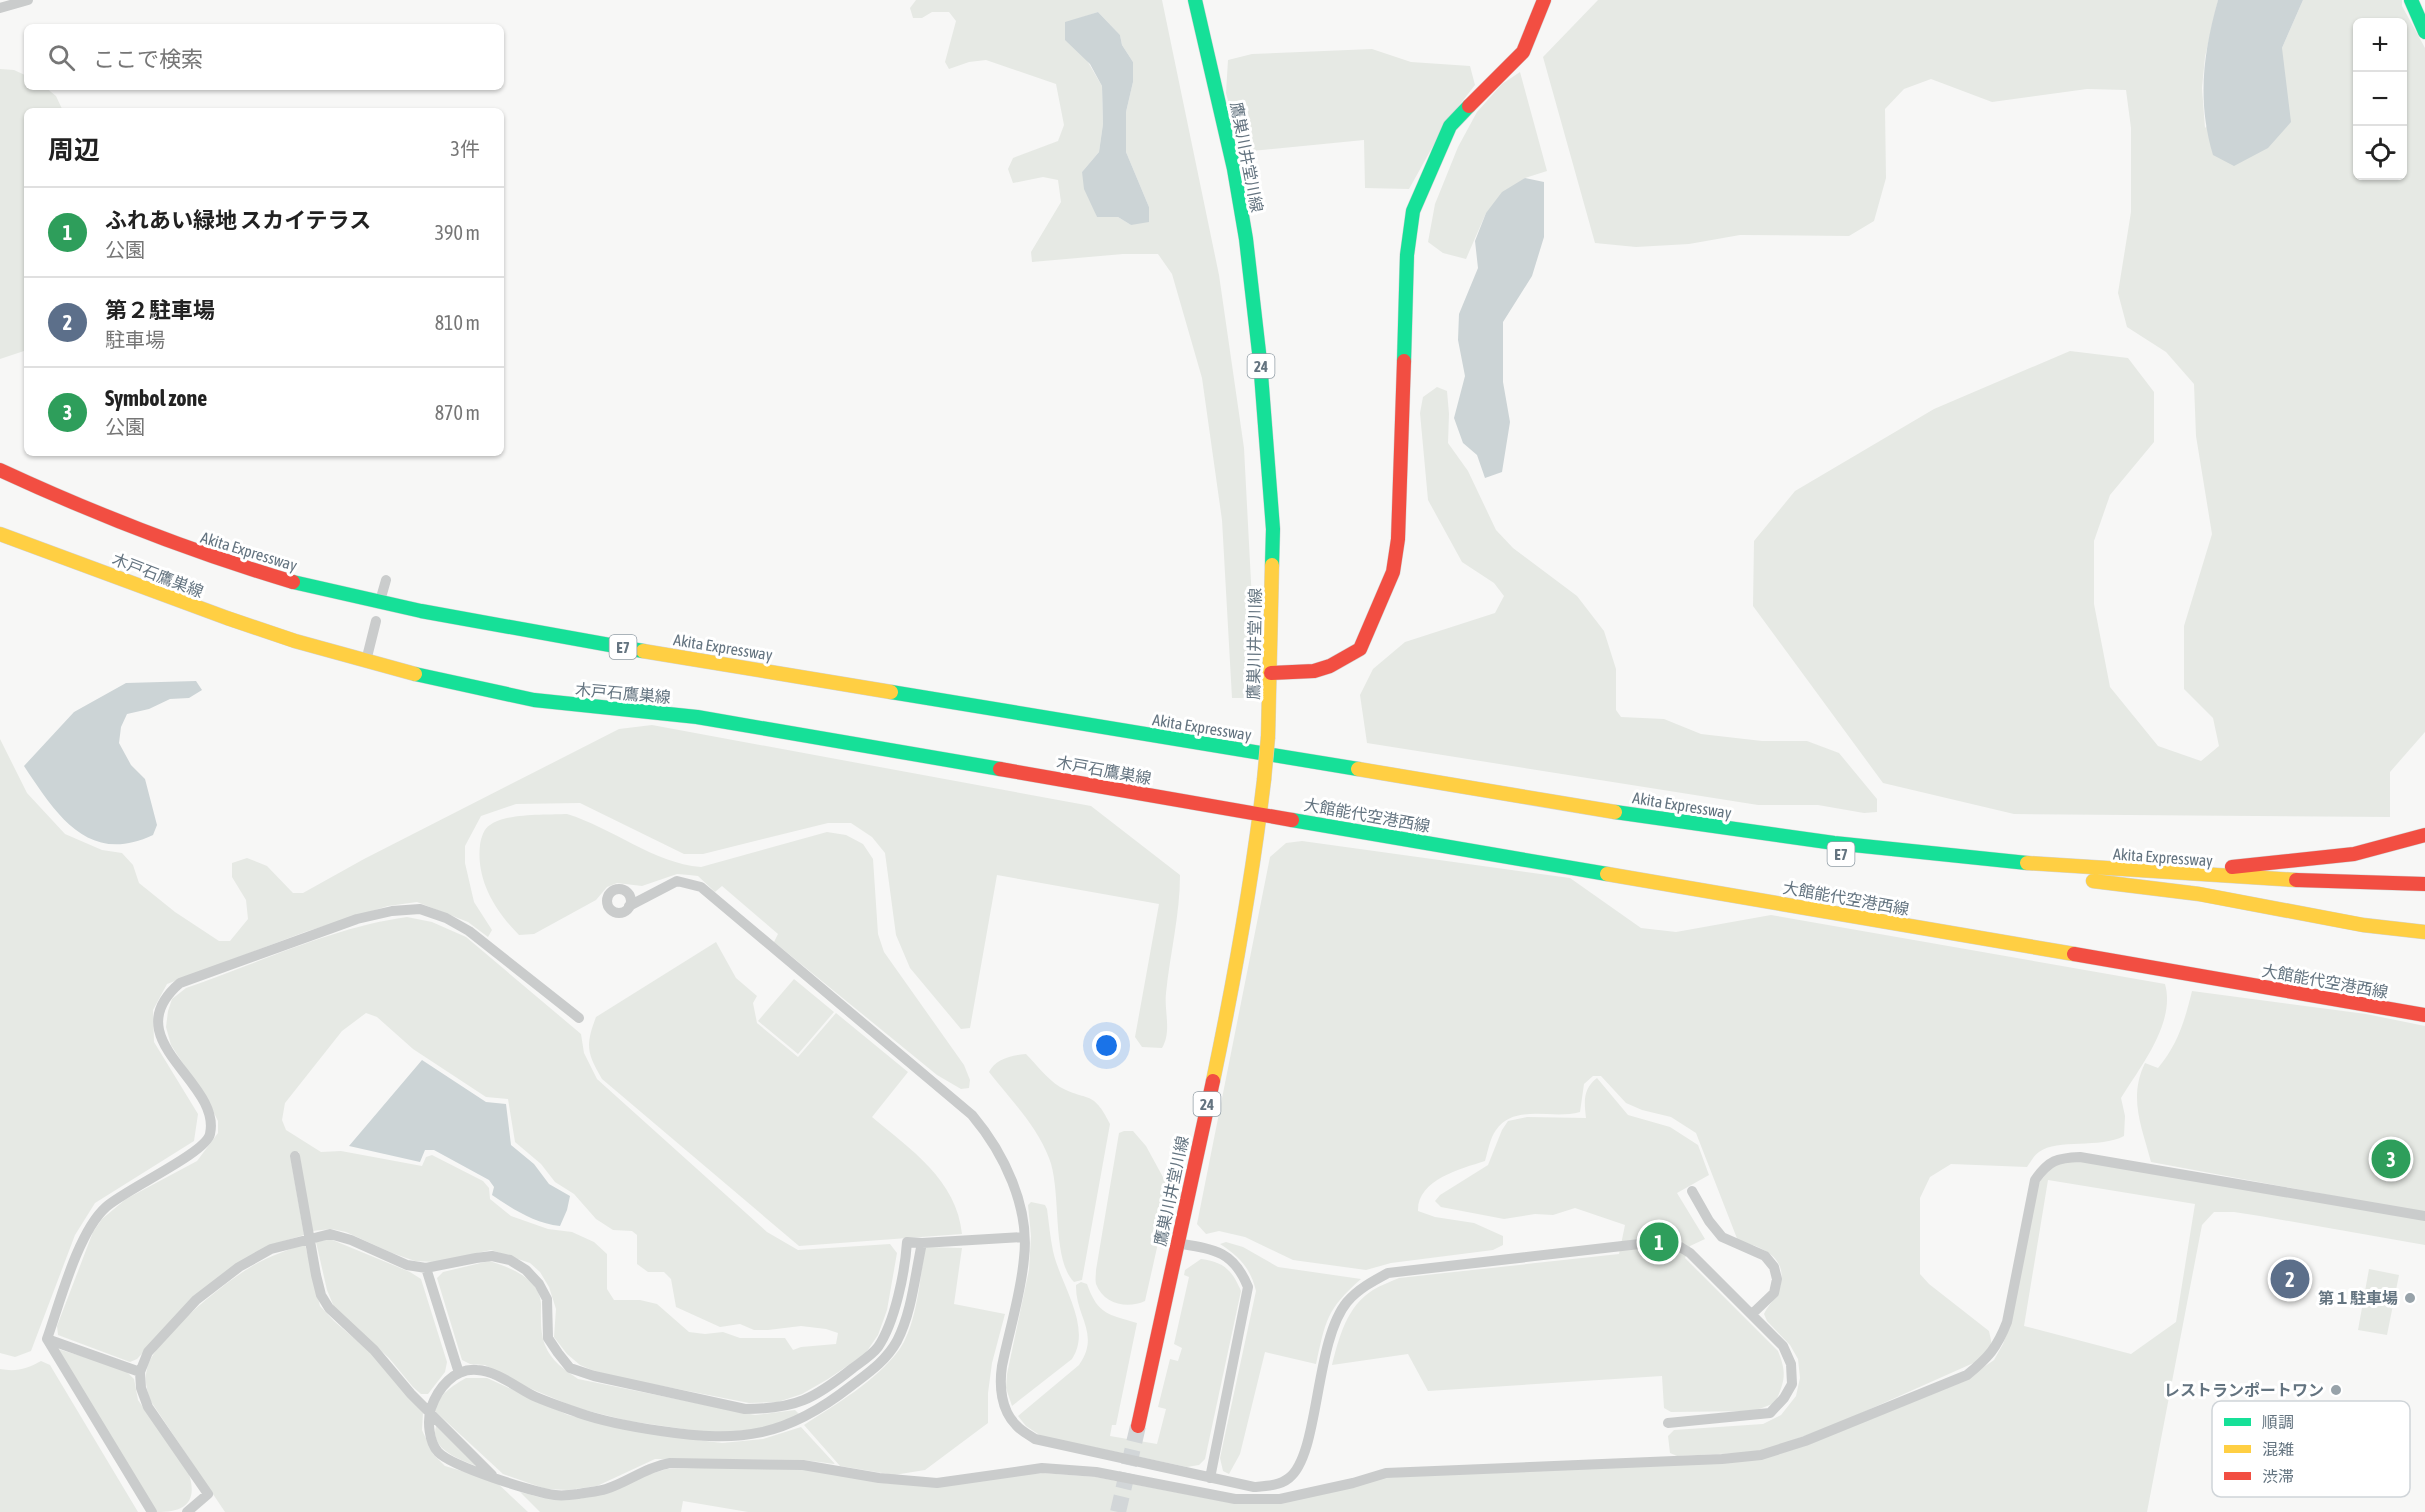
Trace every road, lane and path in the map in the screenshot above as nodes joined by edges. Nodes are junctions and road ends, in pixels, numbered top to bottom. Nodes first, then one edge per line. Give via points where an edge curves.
1 (28, 0) edge
2 (1195, 0) edge
3 (1544, 0) edge
4 (2410, 0) edge
5 (0, 8) edge
6 (2425, 32) edge
7 (0, 470) edge
8 (0, 482) edge
9 (0, 534) edge
10 (386, 580) dead end
11 (382, 594) dead end
12 (376, 621) dead end
13 (366, 661) junction
14 (1271, 673) junction
15 (1261, 813) junction
16 (2425, 835) edge
17 (2027, 869) junction
18 (2425, 884) edge
19 (2425, 895) edge
20 (629, 906) dead end
21 (2425, 932) edge
22 (2425, 1015) edge
23 (579, 1018) dead end
24 (295, 1156) dead end
25 (1692, 1191) dead end
26 (2425, 1216) edge
27 (1024, 1237) junction
28 (309, 1238) junction
29 (922, 1243) junction
30 (1176, 1243) junction
31 (426, 1268) junction
32 (1752, 1314) junction
33 (47, 1339) junction
34 (140, 1372) junction
35 (459, 1373) junction
36 (429, 1413) junction
37 (1668, 1423) dead end
38 (1138, 1426) tunnel mouth
39 (495, 1477) junction
40 (1210, 1478) junction
41 (152, 1512) edge
42 (187, 1512) edge

1 - 5 street
2 - 14 main road, 鷹巣川井堂川線 / 24 via 1234,169 1257,326 1273,530
3 - 14 main road via 1523,52 1450,126 1413,211 1407,255 1398,539 1393,572 1360,648 1314,671
4 - 6 main road
7 - 17 main road, Akita Expressway / E7 via 118,523 204,555 407,609 1646,816
8 - 17 main road, Akita Expressway / E7 via 88,522 221,572 387,616 1659,830 1825,852
9 - 13 main road, 木戸石鷹巣線 via 227,618
10 - 11 street
12 - 13 street
13 - 15 main road, 木戸石鷹巣線 via 534,700 697,717
14 - 15 main road, 鷹巣川井堂川線 / 24, bridge
15 - 22 main road, 大館能代空港西線
15 - 30 main road, 鷹巣川井堂川線 / 24 via 1229,1006
16 - 17 main road via 2394,845 2299,862 2227,868
17 - 18 main road, Akita Expressway / E7
17 - 19 main road, Akita Expressway / E7 via 2232,889
17 - 21 main road via 2250,902 2355,925
20 - 27 street via 677,881 690,882 797,967 972,1115 1000,1154 1011,1178
23 - 33 street via 469,932 420,909 357,919 180,983 168,993 157,1026 162,1041 205,1107 211,1123 210,1137 195,1152 125,1192 105,1208 89,1228
24 - 28 street
25 - 32 street via 1722,1237 1765,1256 1774,1267 1774,1293
26 - 39 street via 2080,1157 2049,1162 2035,1180 2007,1322 1987,1359 1967,1375 1761,1455 1386,1473 1280,1499 1234,1499 1096,1472 1042,1468 937,1483 802,1465 670,1463 654,1466 605,1489 556,1495
27 - 29 street
27 - 40 street via 1024,1258 1000,1380 1002,1398 1015,1424 1043,1442
28 - 31 street via 330,1234 407,1265
28 - 34 street via 271,1249 239,1267 196,1300 148,1353
28 - 36 street via 321,1295 329,1308 386,1362
29 - 31 street via 907,1242 896,1300 887,1331 876,1349 808,1400 766,1409 745,1409 570,1368 548,1338 547,1299 539,1284 510,1260 484,1257
29 - 35 street via 905,1321 897,1342 880,1364 797,1422 765,1432 704,1437 625,1425 544,1400 494,1375 477,1370
30 - 38 main road, 鷹巣川井堂川線 / 24
30 - 40 street via 1201,1247 1232,1259 1248,1287
31 - 35 street
32 - 37 street via 1783,1346 1791,1364 1792,1384 1784,1398 1770,1413 1762,1415
32 - 40 street via 1690,1253 1672,1242 1388,1273 1361,1288 1336,1319 1305,1448 1289,1478 1275,1485 1254,1487
33 - 34 street
33 - 41 street
34 - 42 street via 148,1407 208,1494
35 - 36 street via 442,1386
36 - 39 street
36 - 39 street via 429,1429 438,1451 451,1461

